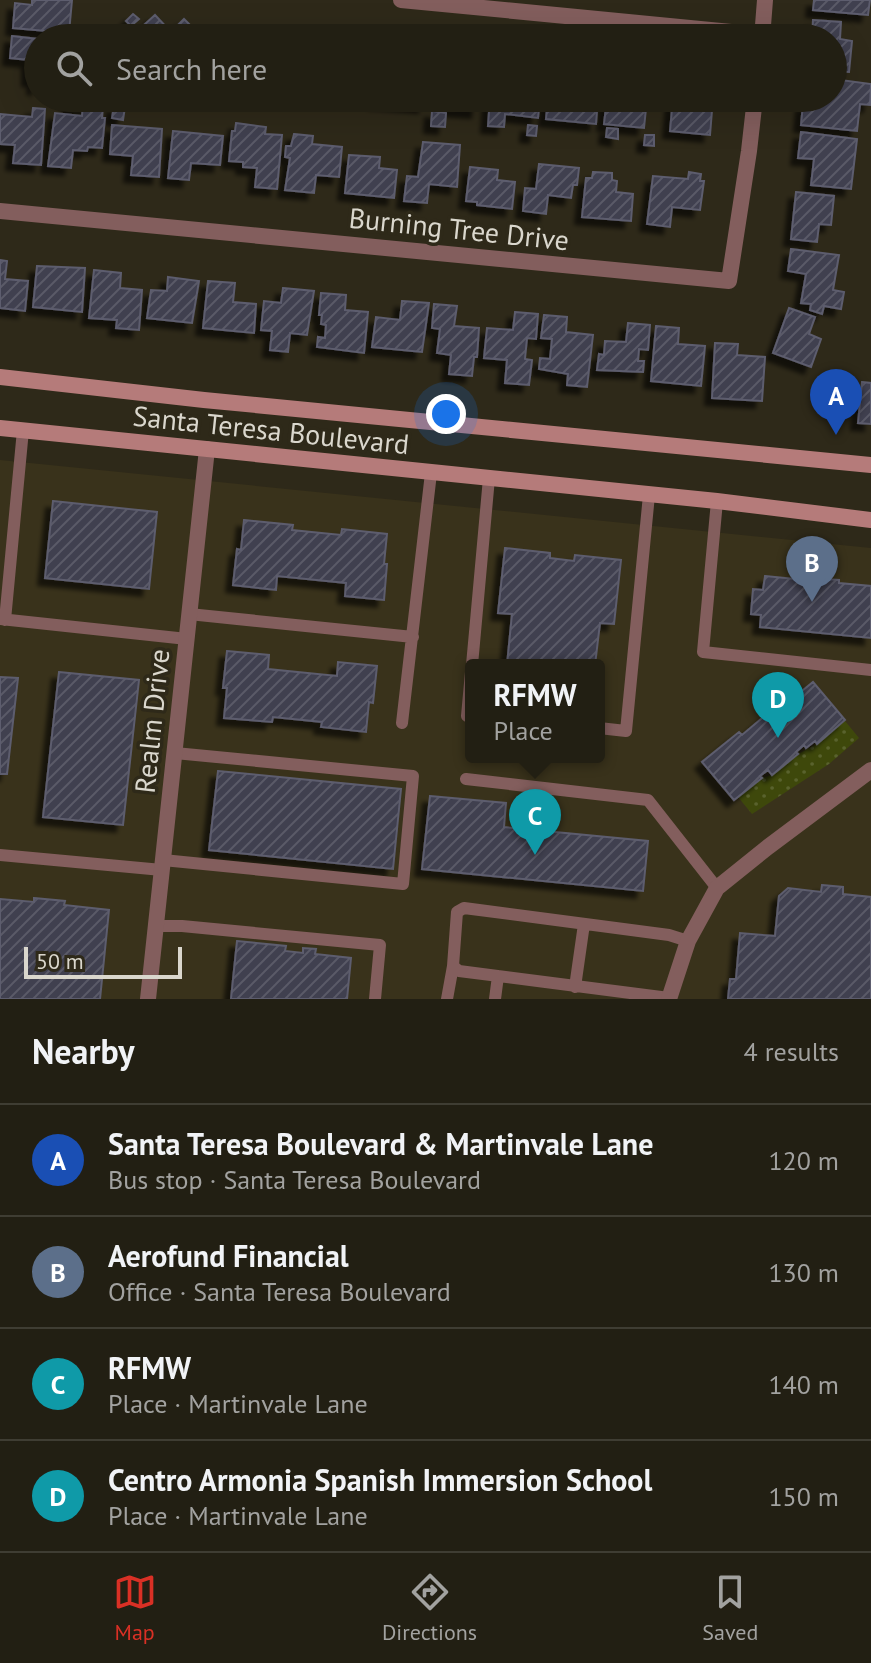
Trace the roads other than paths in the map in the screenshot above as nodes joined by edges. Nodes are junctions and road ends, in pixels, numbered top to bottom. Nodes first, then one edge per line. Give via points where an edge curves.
1 (401, 0) edge
2 (765, 0) edge
3 (642, 24) edge
4 (763, 24) edge
5 (753, 112) edge
6 (0, 211) edge
7 (0, 377) edge
8 (0, 428) edge
9 (23, 430) junction
10 (207, 449) junction
11 (871, 465) edge
12 (431, 473) junction
13 (489, 478) junction
14 (649, 495) junction
15 (717, 501) junction
16 (871, 520) edge
17 (189, 614) junction
18 (2, 620) edge
19 (413, 637) junction
20 (187, 639) junction
21 (473, 659) edge
22 (871, 670) edge
23 (402, 723) dead end
24 (605, 729) edge
25 (175, 753) junction
26 (871, 770) edge
27 (466, 779) dead end
28 (0, 855) edge
29 (163, 865) junction
30 (717, 888) junction
31 (584, 924) junction
32 (156, 926) junction
33 (688, 941) junction
34 (453, 966) junction
35 (498, 976) junction
36 (575, 987) junction
37 (148, 999) edge
38 (375, 999) edge
39 (447, 999) edge
40 (495, 999) edge
41 (669, 999) edge

1 - 3 street
2 - 4 street
5 - 6 street, Burning Tree Drive via 729,281
7 - 11 main road, Santa Teresa Boulevard
8 - 9 main road, Santa Teresa Boulevard
9 - 10 main road, Santa Teresa Boulevard
9 - 18 lane
10 - 12 main road, Santa Teresa Boulevard
10 - 17 street, Realm Drive
12 - 13 main road, Santa Teresa Boulevard
12 - 19 lane
13 - 14 main road, Santa Teresa Boulevard
13 - 21 lane
14 - 15 main road, Santa Teresa Boulevard
14 - 24 lane via 626,731
15 - 16 main road, Santa Teresa Boulevard
15 - 22 lane via 703,652
17 - 19 lane
17 - 20 street, Realm Drive
18 - 20 lane
19 - 23 lane
20 - 25 street, Realm Drive
25 - 29 street, Realm Drive
25 - 29 lane via 413,776 403,884
26 - 30 street
27 - 30 lane via 648,800
28 - 29 lane
29 - 32 street, Realm Drive
30 - 33 street
31 - 33 lane
31 - 34 lane via 464,908 457,912
31 - 36 lane
32 - 37 street, Realm Drive
32 - 38 lane via 380,945
33 - 41 street
34 - 35 lane
34 - 39 lane
35 - 36 lane
35 - 40 lane
36 - 41 lane

